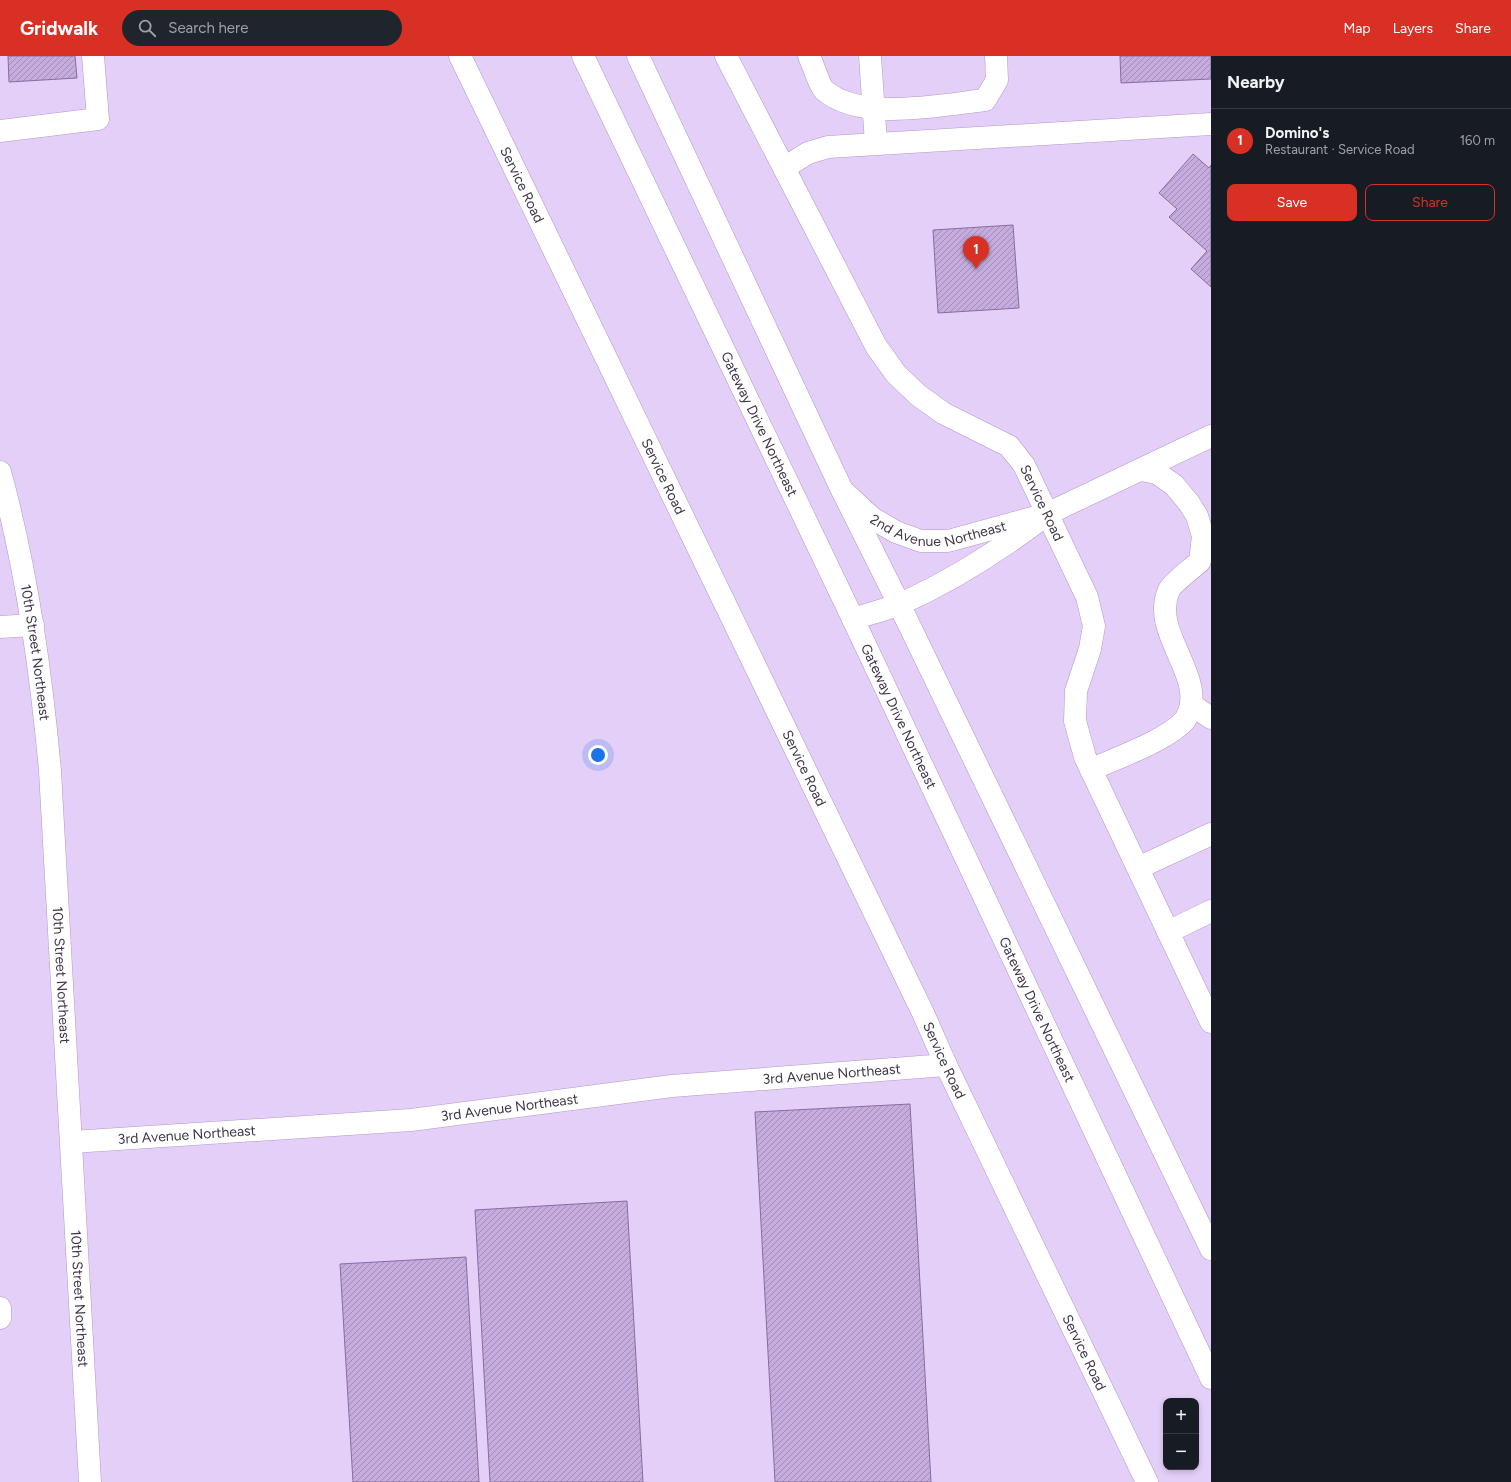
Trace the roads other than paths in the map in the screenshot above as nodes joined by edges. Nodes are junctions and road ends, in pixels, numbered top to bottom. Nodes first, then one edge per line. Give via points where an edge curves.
1 (93, 56) edge
2 (460, 56) edge
3 (583, 56) edge
4 (638, 56) edge
5 (726, 56) edge
6 (809, 56) edge
7 (870, 56) edge
8 (996, 56) edge
9 (874, 109) junction
10 (1211, 124) edge
11 (0, 131) edge
12 (876, 143) junction
13 (784, 168) junction
14 (1211, 436) edge
15 (1141, 470) junction
16 (0, 472) edge
17 (841, 488) junction
18 (1047, 514) junction
19 (1207, 537) edge
20 (899, 604) junction
21 (853, 619) junction
22 (33, 625) junction
23 (0, 627) edge
24 (1203, 712) edge
25 (1091, 770) junction
26 (1211, 834) edge
27 (1138, 868) junction
28 (1211, 910) edge
29 (1168, 932) junction
30 (1211, 1022) edge
31 (946, 1065) junction
32 (72, 1142) junction
33 (1211, 1249) edge
34 (0, 1308) edge
35 (0, 1318) edge
36 (1211, 1378) edge
37 (90, 1482) edge
38 (1147, 1482) edge

1 - 11 main road via 98,119
2 - 31 main road, Service Road via 924,1013
3 - 21 main road, Gateway Drive Northeast
4 - 17 main road
5 - 13 main road, Service Road
6 - 9 main road via 823,89 845,101
7 - 9 main road
8 - 9 main road via 997,80 985,100
9 - 12 main road
10 - 12 main road
12 - 13 main road via 817,149
13 - 18 main road, Service Road via 876,346 896,374 918,395 944,414 1009,446 1024,465
14 - 15 main road, 2nd Avenue Northeast
15 - 18 main road, 2nd Avenue Northeast
15 - 19 main road via 1157,473 1174,485 1197,516
16 - 22 main road, 10th Street Northeast via 18,542
17 - 18 main road, 2nd Avenue Northeast via 872,518 896,532 921,541 948,541
17 - 20 main road
18 - 20 main road, 2nd Avenue Northeast via 993,554
18 - 25 main road, Service Road via 1087,597 1094,626 1090,649 1076,691 1075,721
19 - 24 main road via 1200,561 1170,588 1164,604 1171,630 1195,681
20 - 21 main road, 2nd Avenue Northeast
20 - 33 main road
21 - 36 main road, Gateway Drive Northeast
22 - 23 main road
22 - 32 main road, 10th Street Northeast via 44,697 50,771
24 - 25 main road via 1184,720 1168,734
25 - 27 main road, Service Road
26 - 27 main road
27 - 29 main road, Service Road
28 - 29 main road
29 - 30 main road, Service Road
31 - 32 main road, 3rd Avenue Northeast via 672,1086 411,1120
31 - 38 main road, Service Road
32 - 37 main road, 10th Street Northeast
34 - 35 main road

